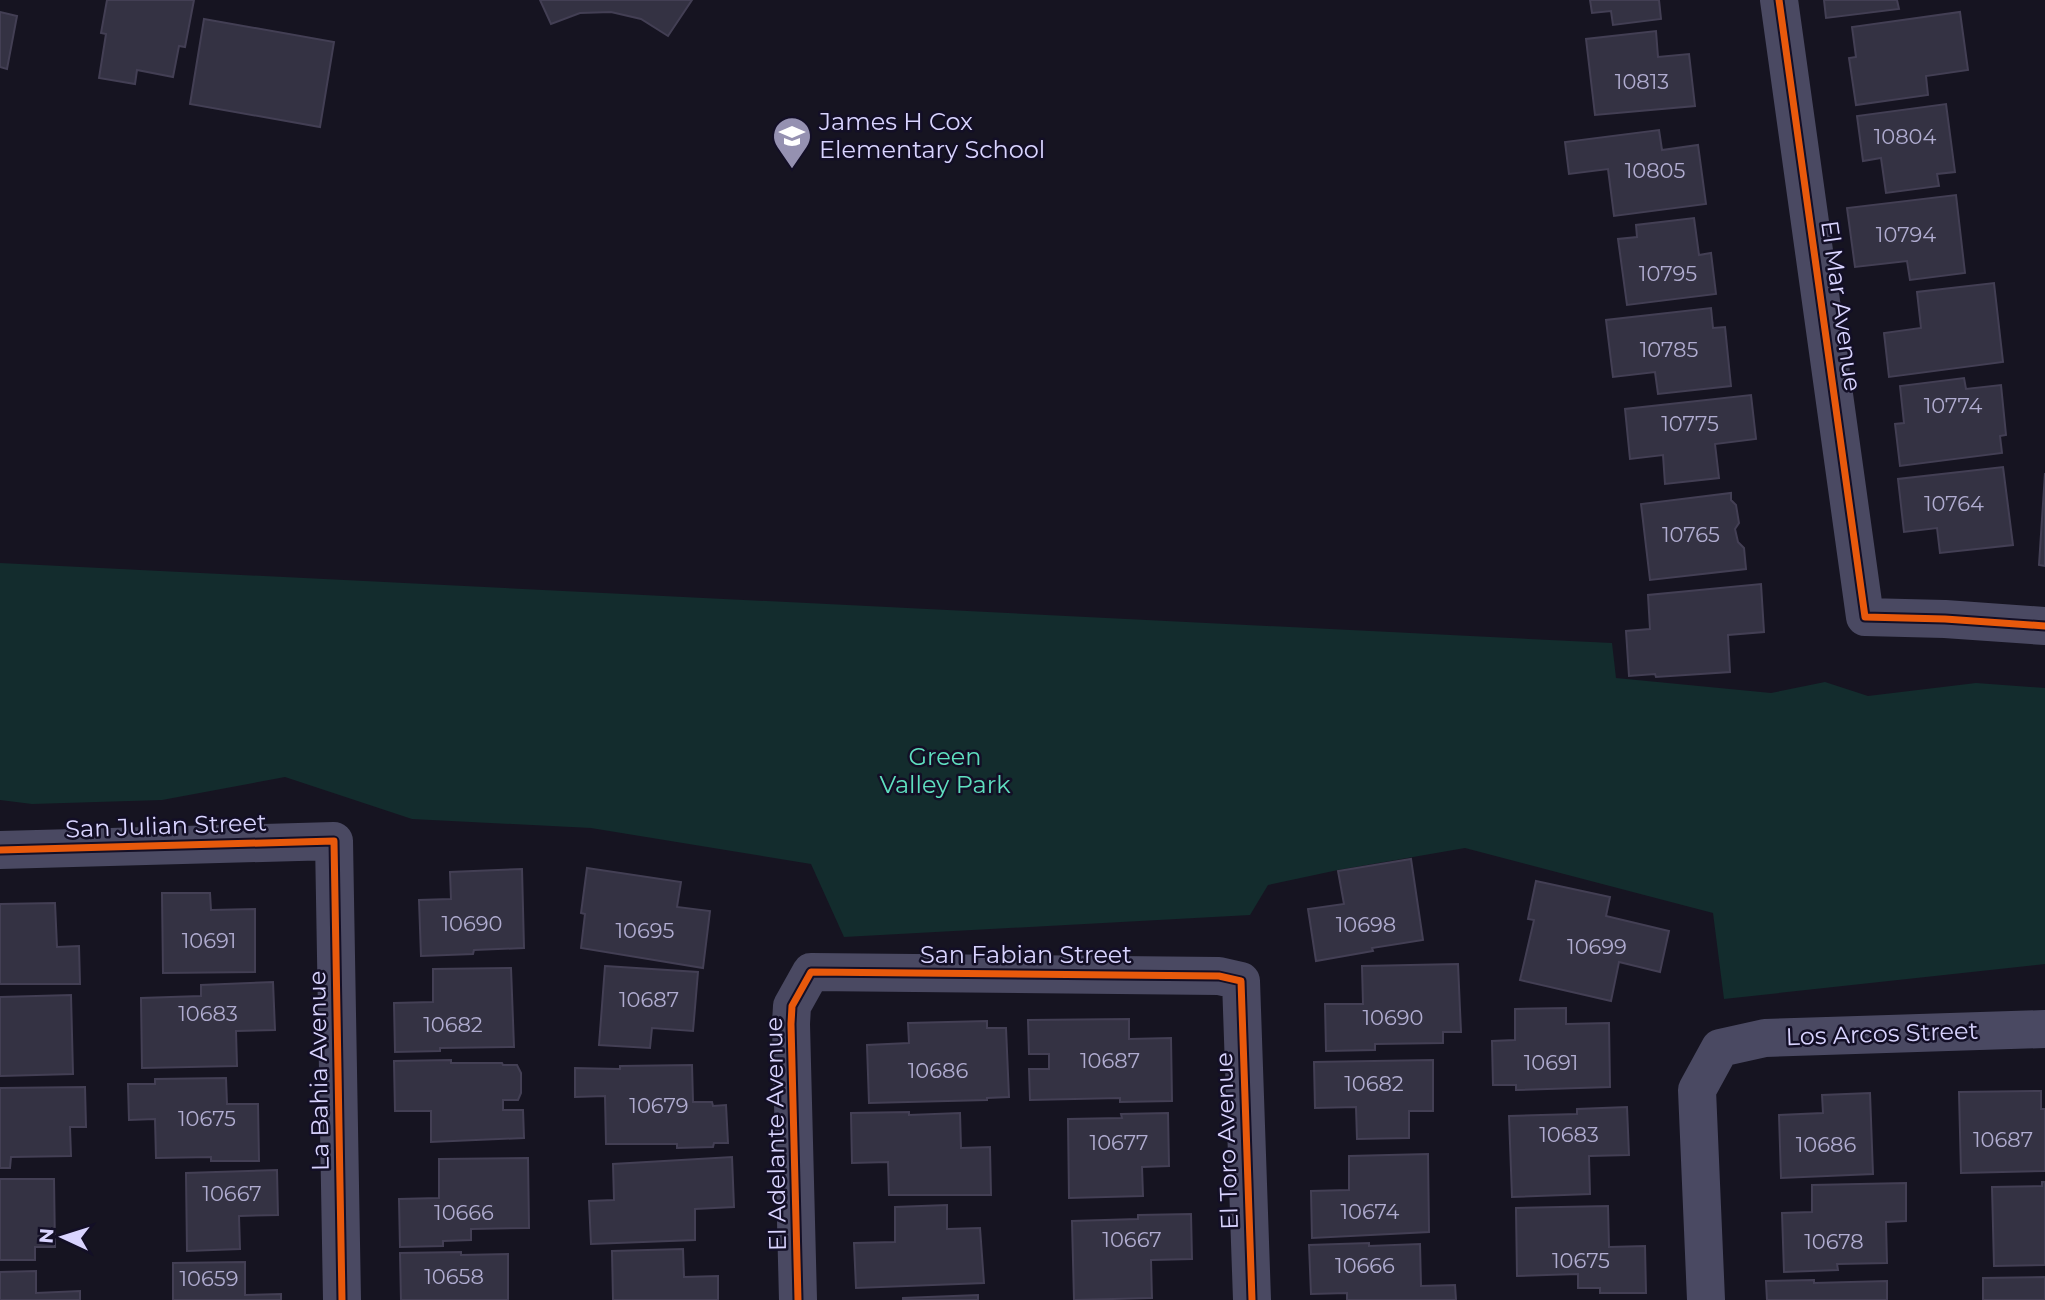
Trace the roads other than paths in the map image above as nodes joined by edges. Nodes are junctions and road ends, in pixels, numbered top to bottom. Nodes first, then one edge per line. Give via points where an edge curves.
1 (1779, 0) edge
2 (2045, 626) edge
3 (334, 841) joint
4 (0, 850) edge
5 (811, 972) joint
6 (1241, 981) joint
7 (2045, 1029) edge
8 (342, 1300) edge
9 (798, 1300) edge
10 (1252, 1300) edge
11 (1706, 1300) edge

1 - 2 street, El Mar Avenue via 1865,617
3 - 4 street, San Julian Street
3 - 8 street, La Bahia Avenue
5 - 6 street, San Fabian Street via 1219,976
5 - 9 street, El Adelante Avenue via 792,1006 791,1024
6 - 10 street, El Toro Avenue
7 - 11 street, Los Arcos Street via 1765,1038 1720,1048 1697,1090

